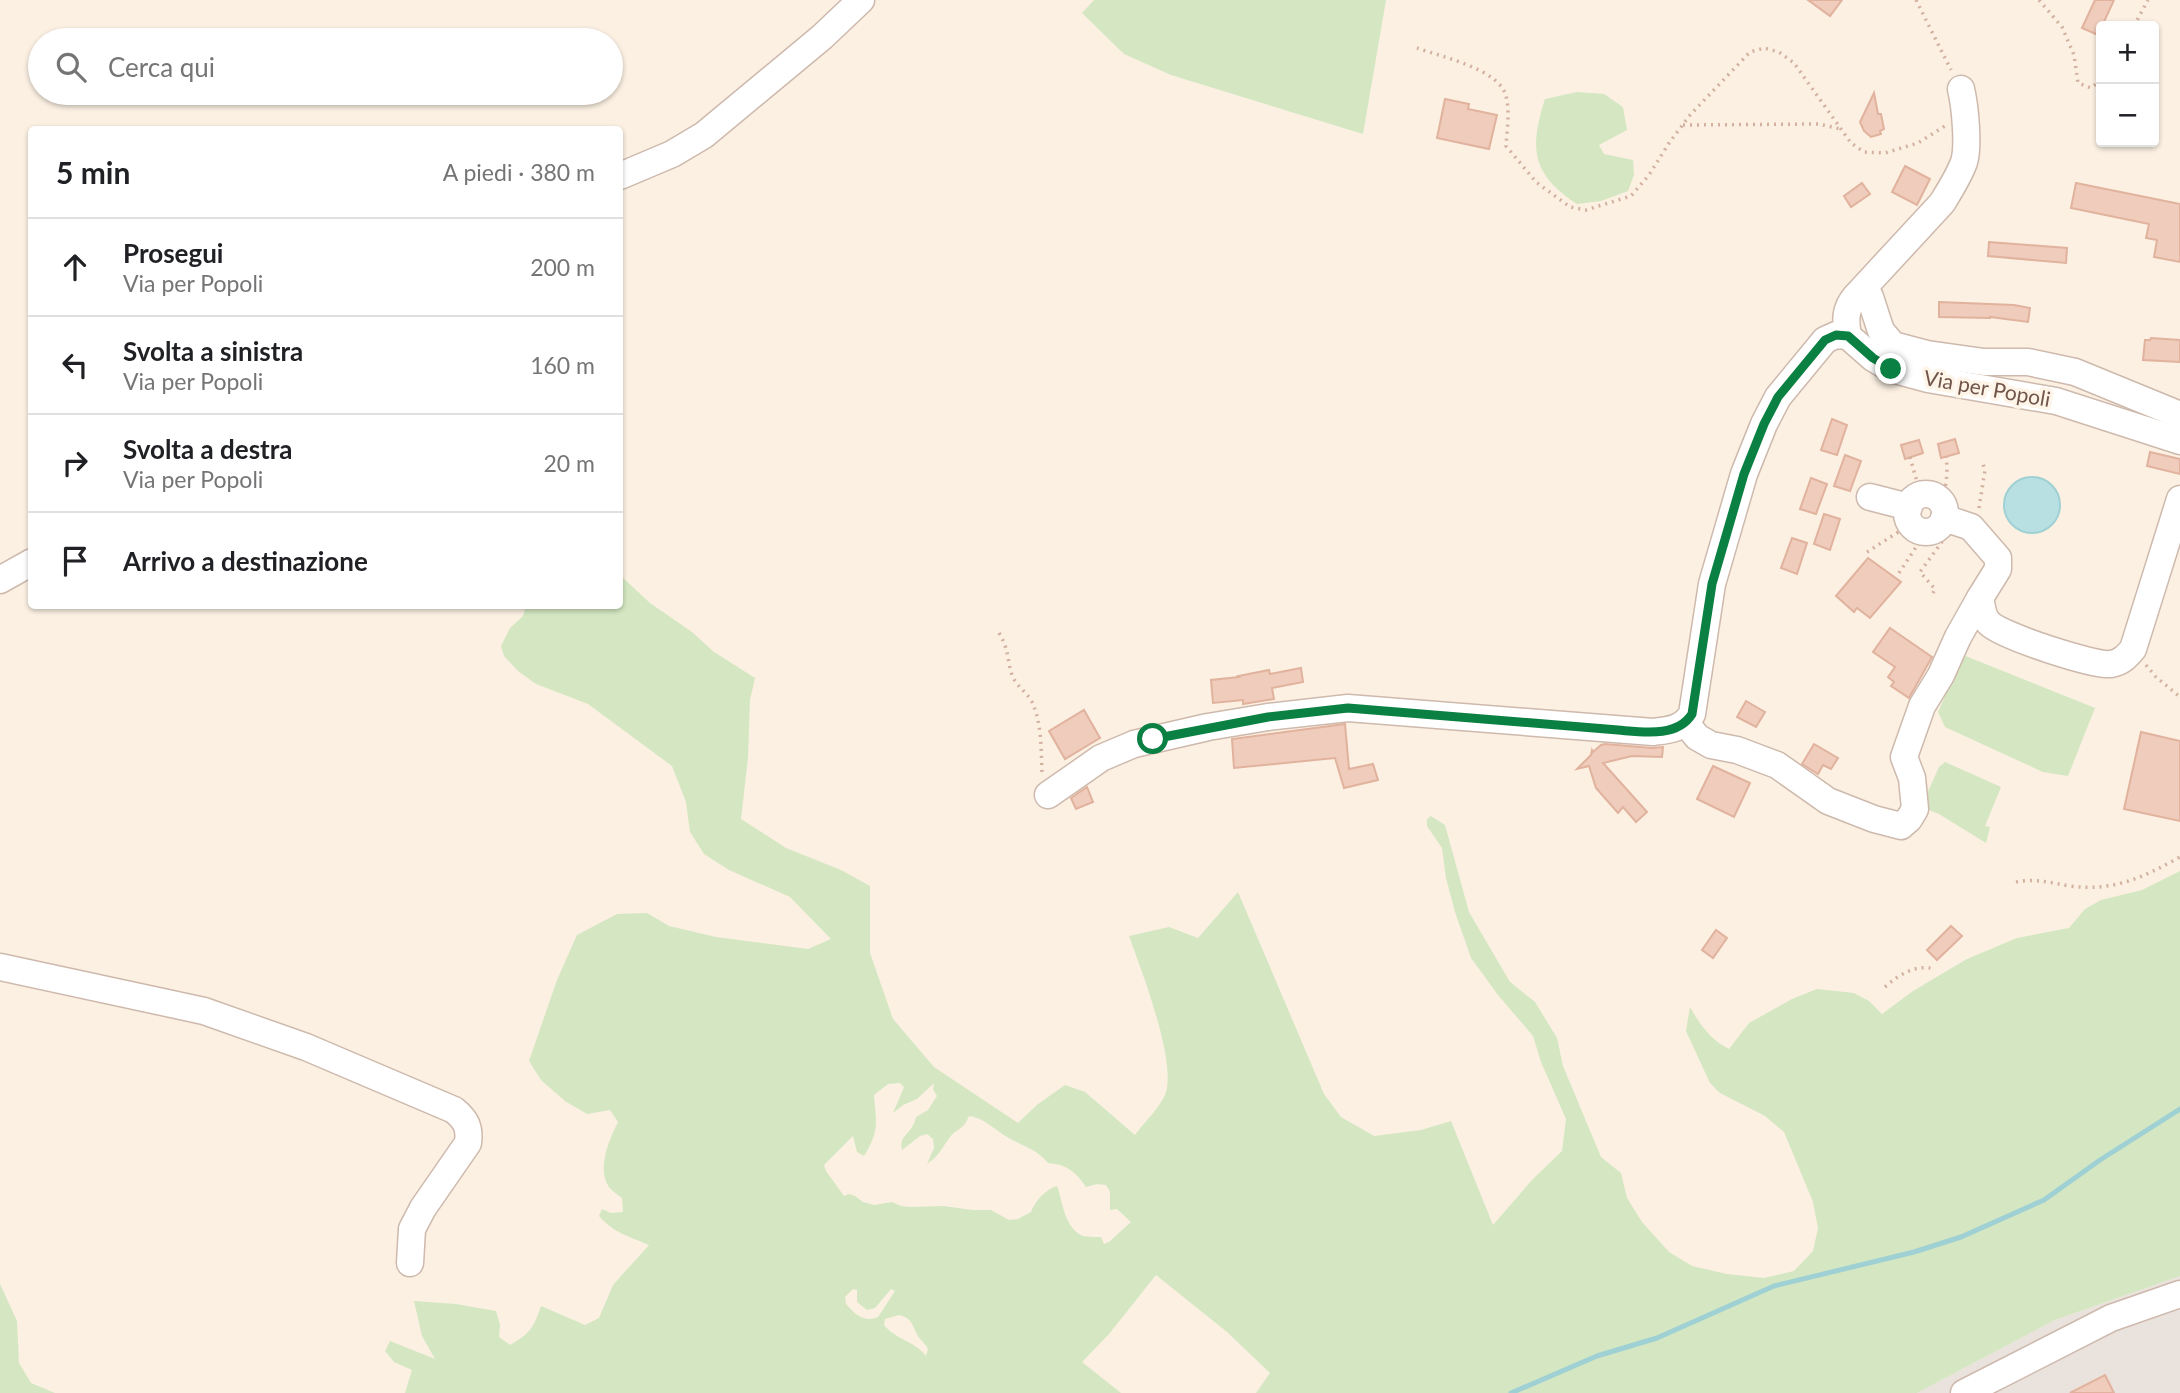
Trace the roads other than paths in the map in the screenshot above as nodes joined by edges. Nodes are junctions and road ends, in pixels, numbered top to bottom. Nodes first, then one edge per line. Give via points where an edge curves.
1 (861, 0) edge
2 (1961, 89) road end
3 (623, 175) edge
4 (1856, 296) junction
5 (1848, 336) junction
6 (2180, 415) edge
7 (2180, 441) edge
8 (1870, 497) dead end
9 (2180, 499) edge
10 (28, 564) edge
11 (0, 580) edge
12 (1980, 598) junction
13 (1686, 723) junction
14 (1048, 795) road end
15 (0, 967) edge
16 (410, 1263) dead end
17 (2180, 1294) edge
18 (1964, 1393) edge

1 - 3 street via 704,135
2 - 4 street via 1965,160 1952,187
4 - 5 street via 1848,304
4 - 6 street via 1870,298 1881,331 1893,345 1927,354 2028,362 2075,372
5 - 7 street, Via per Popoli via 1891,369 2056,401
5 - 13 street via 1825,340 1784,387 1764,424 1712,584 1692,714
8 - 12 street via 1971,527 1998,558 1998,569
9 - 12 street via 2133,649 2124,659 2100,664 2026,641 1986,621
10 - 11 street
12 - 13 street via 1922,706 1904,757 1912,778 1914,809 1901,826 1828,801 1777,765 1711,745
13 - 14 street via 1653,732 1348,708 1316,711 1208,727 1134,744 1101,758
15 - 16 street via 204,1012 306,1047 454,1110 465,1119 468,1143 412,1229
17 - 18 street via 2111,1318

